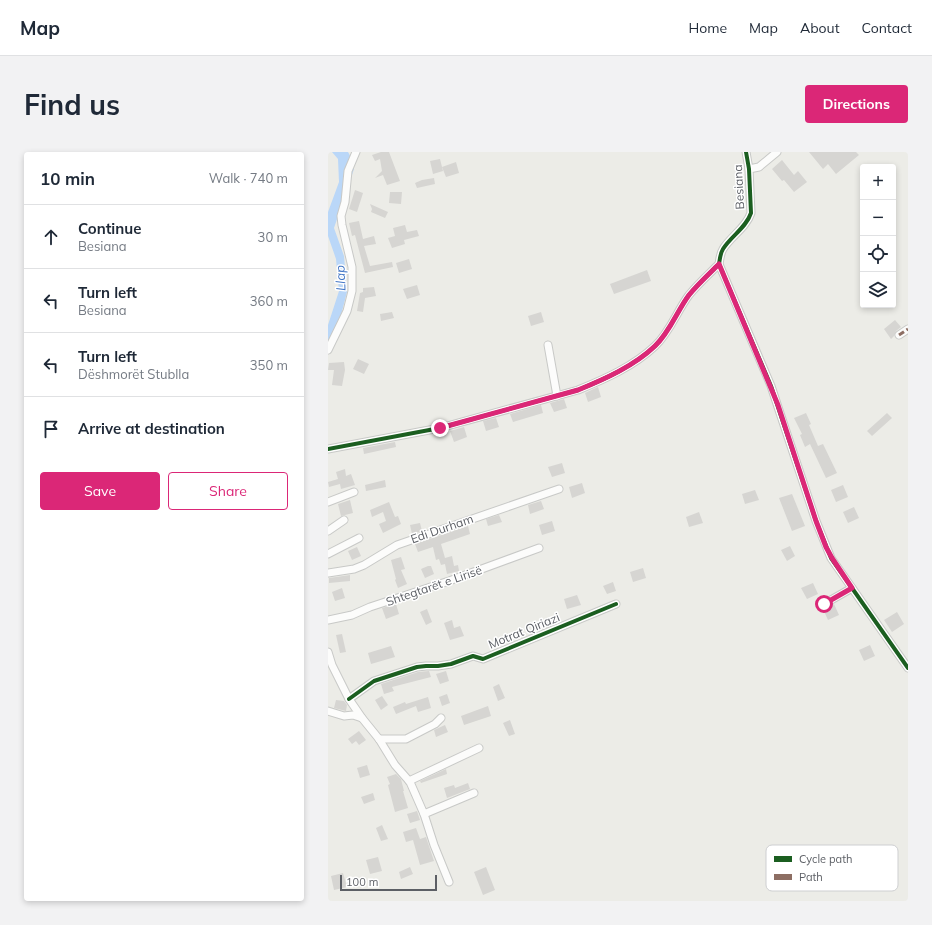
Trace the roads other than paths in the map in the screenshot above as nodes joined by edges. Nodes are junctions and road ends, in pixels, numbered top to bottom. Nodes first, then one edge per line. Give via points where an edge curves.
1 (356, 152) edge
2 (746, 152) edge
3 (777, 152) edge
4 (749, 169) junction
5 (719, 264) junction
6 (908, 329) edge
7 (899, 335) dead end
8 (548, 345) dead end
9 (328, 350) edge
10 (557, 396) junction
11 (328, 449) edge
12 (560, 489) dead end
13 (354, 492) dead end
14 (328, 502) edge
15 (344, 520) dead end
16 (328, 531) edge
17 (359, 538) dead end
18 (539, 548) dead end
19 (328, 554) edge
20 (328, 573) edge
21 (852, 588) junction
22 (616, 604) dead end
23 (824, 604) dead end
24 (328, 620) edge
25 (328, 652) edge
26 (908, 666) edge
27 (349, 698) junction
28 (328, 711) edge
29 (362, 718) junction
30 (441, 718) dead end
31 (380, 739) junction
32 (479, 748) dead end
33 (409, 781) junction
34 (474, 793) dead end
35 (424, 814) junction
36 (449, 882) dead end

1 - 9 street via 348,171 341,216 352,267 352,291 347,311
2 - 4 street, Besiana
3 - 4 street via 759,167
4 - 5 street, Besiana via 749,218 723,249
5 - 10 street via 688,296 668,330 654,347 598,382
5 - 21 street via 778,405 826,547
6 - 7 street
8 - 10 street
10 - 11 street via 440,428
12 - 20 street, Edi Durham via 397,545 354,569
13 - 14 street
15 - 16 street
17 - 19 street
18 - 24 street, Shtegtarët e Lirisë via 352,615
21 - 23 street
21 - 26 street
22 - 27 street, Motrat Qiriazi via 483,659 473,656 451,664 420,666 378,679
25 - 27 street
27 - 29 street
28 - 29 street
29 - 31 street
30 - 31 street via 435,724 406,739
31 - 33 street via 395,765
32 - 33 street
33 - 35 street
34 - 35 street
35 - 36 street

